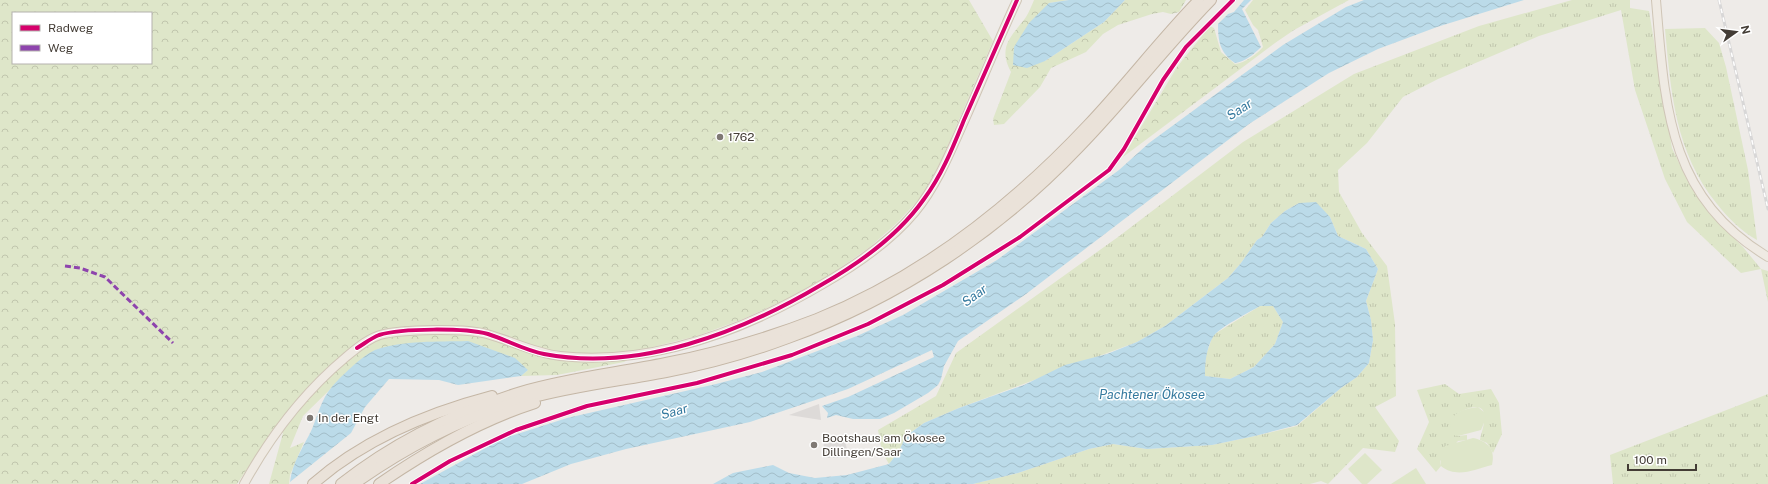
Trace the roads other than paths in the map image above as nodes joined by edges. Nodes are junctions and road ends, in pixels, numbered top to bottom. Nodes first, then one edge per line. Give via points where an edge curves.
1 (1017, 0) edge
2 (1200, 0) edge
3 (1211, 0) edge
4 (1656, 0) edge
5 (1053, 167) junction
6 (1036, 184) junction
7 (1768, 257) edge
8 (559, 383) junction
9 (574, 388) junction
10 (244, 484) edge
11 (313, 484) edge
12 (341, 484) edge
13 (354, 484) edge
14 (379, 484) edge

1 - 10 main road via 933,186 902,226 842,273 748,322 699,340 646,353 596,358 561,356 537,352 490,335 472,332 406,331 379,335 357,348 302,398 278,429
2 - 5 highway
3 - 5 highway via 1096,129
4 - 7 main road via 1667,105 1674,136 1688,173 1718,217 1745,242
5 - 6 highway
6 - 8 highway via 931,259 880,288 818,318 755,341 699,356
6 - 9 highway via 982,234 935,266 884,296 821,326 758,349 700,364
8 - 11 highway via 462,404 409,424 358,451
8 - 12 highway via 502,398 451,418 396,446
9 - 13 highway via 505,406 455,426 400,453
9 - 14 highway via 472,429 425,454

